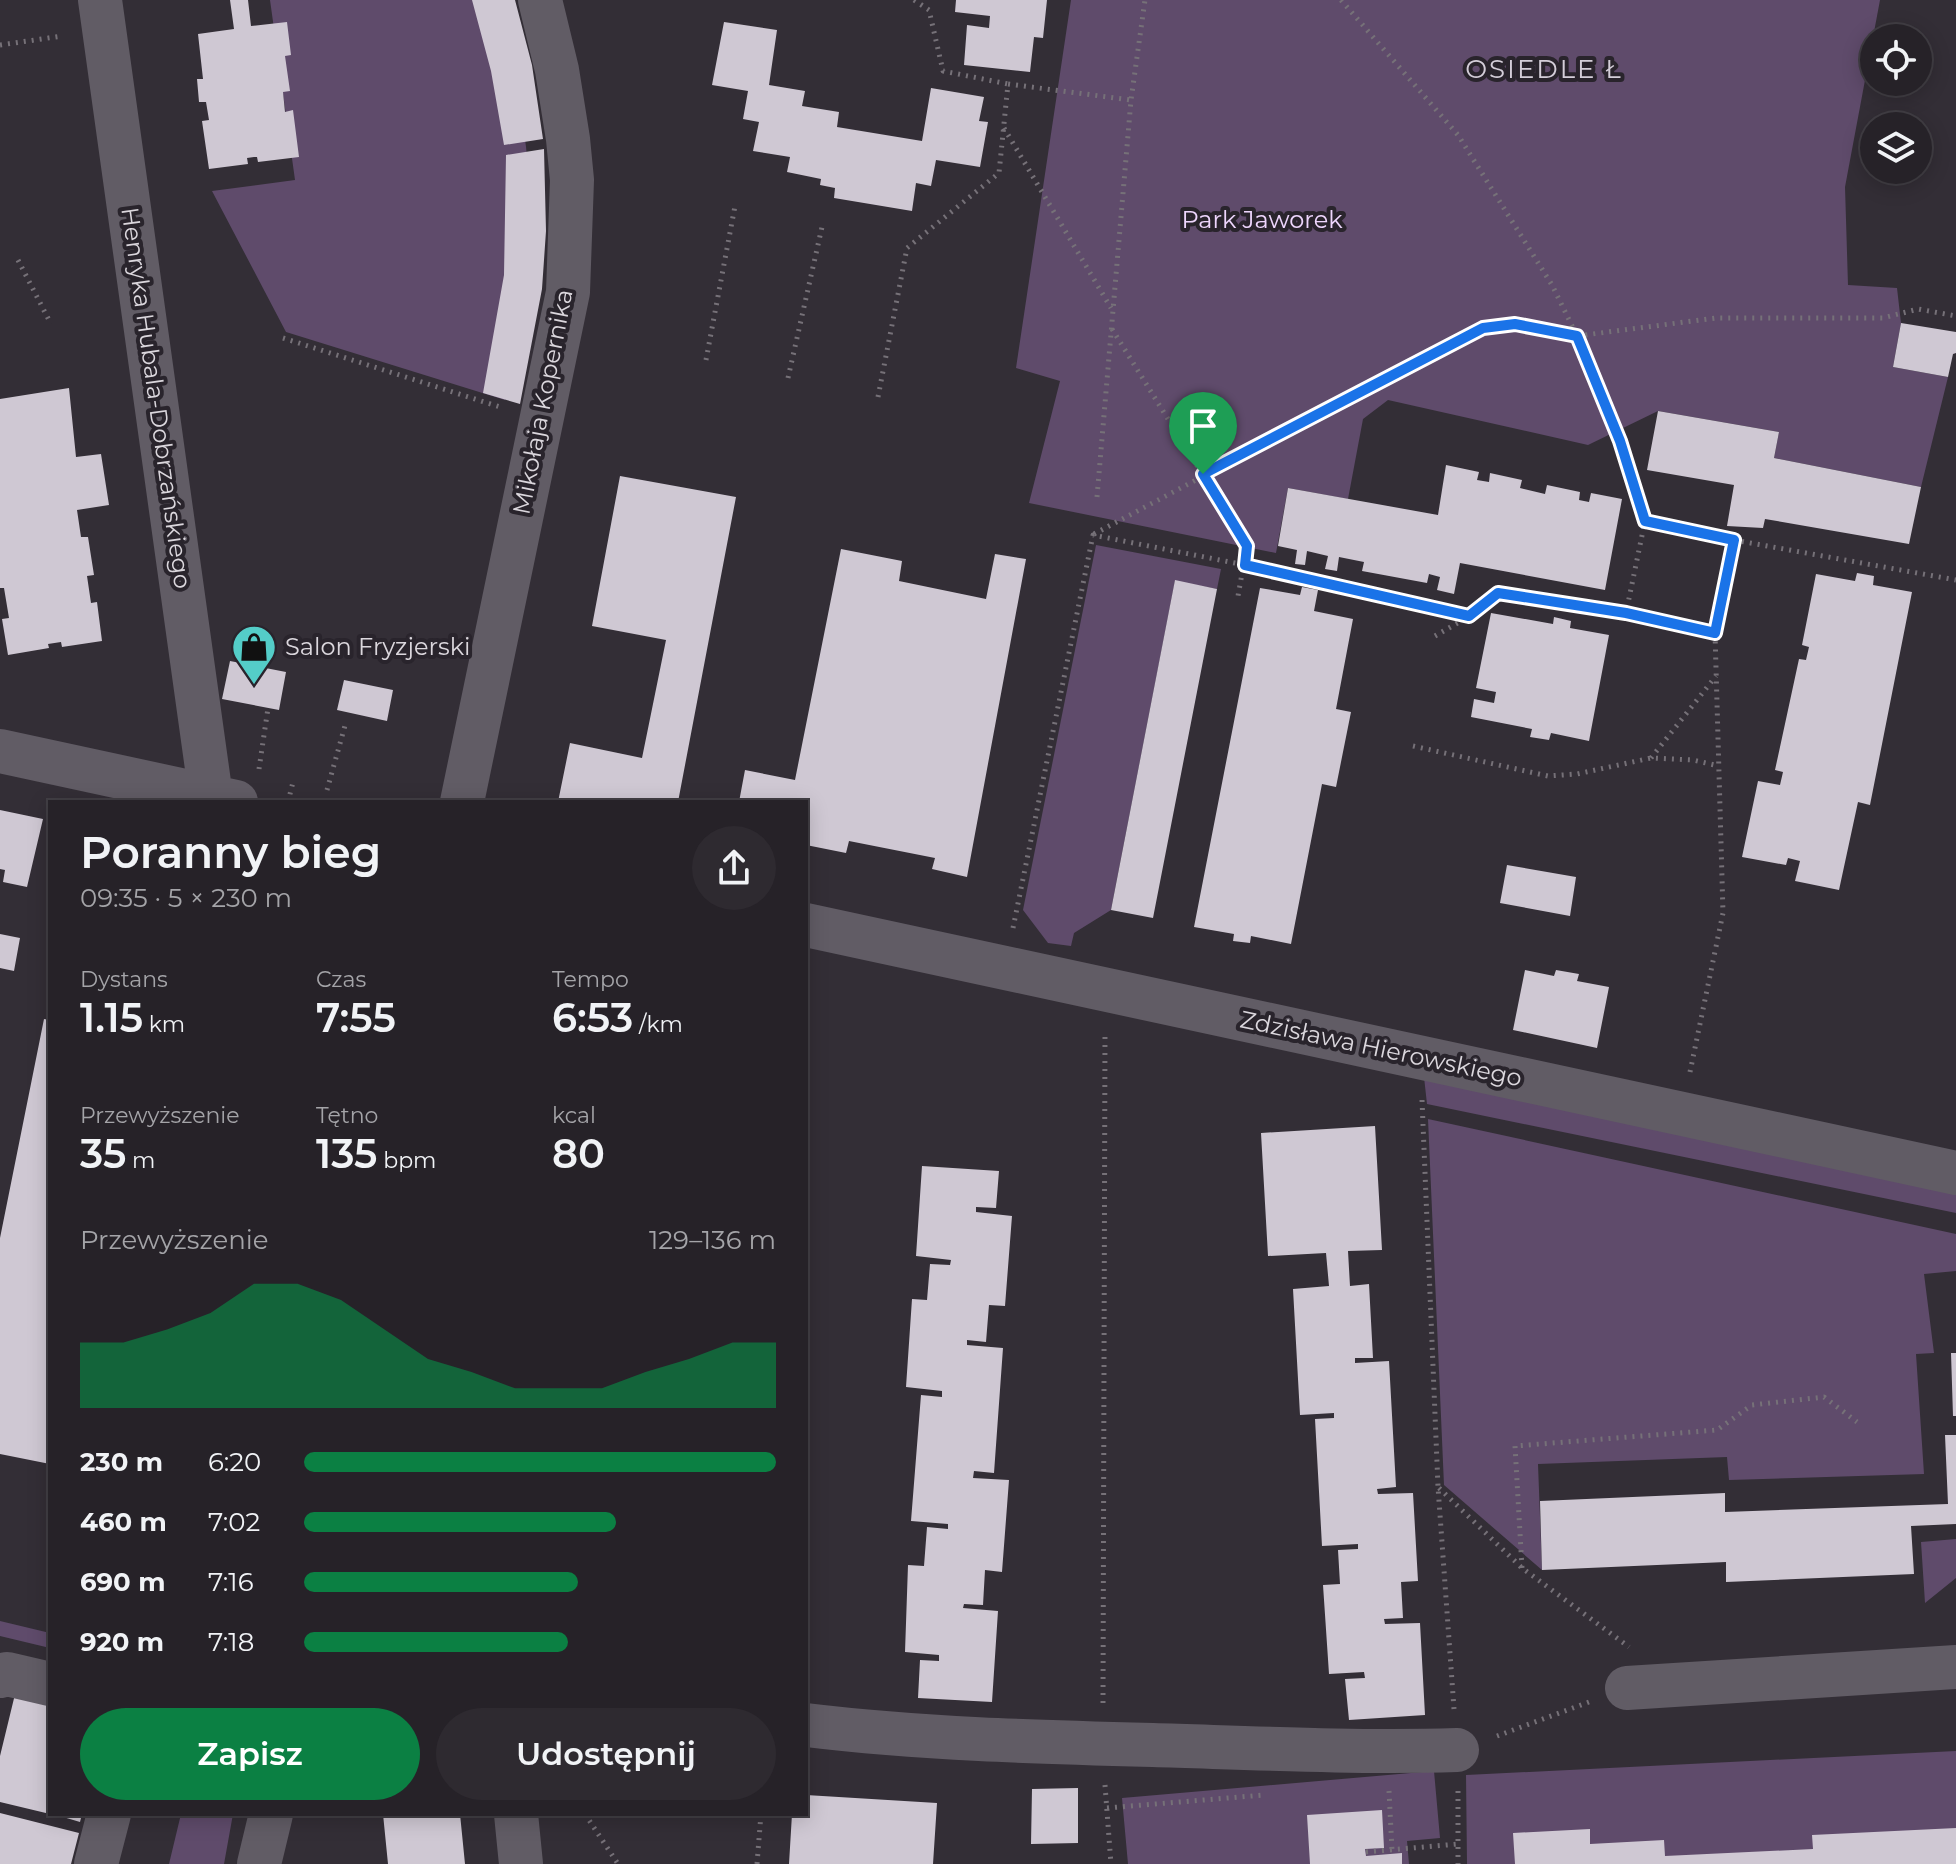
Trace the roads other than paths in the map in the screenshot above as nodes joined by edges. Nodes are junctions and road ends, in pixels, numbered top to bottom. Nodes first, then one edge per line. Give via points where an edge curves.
1 (540, 0) edge
2 (102, 15) edge
3 (0, 751) edge
4 (235, 791) edge
5 (462, 800) edge
6 (808, 925) edge
7 (1956, 1173) edge
8 (1956, 1667) edge
9 (0, 1676) edge
10 (48, 1684) edge
11 (1627, 1688) road end
12 (808, 1725) edge
13 (1457, 1750) road end
14 (108, 1816) edge
15 (271, 1816) edge
16 (516, 1816) edge
17 (96, 1864) edge
18 (259, 1864) edge
19 (521, 1864) edge

1 - 5 street, Mikołaja Kopernika via 557,70 572,180 568,292
2 - 4 street, Henryka Hubala-Dobrzańskiego
3 - 4 street
6 - 7 street, Zdzisława Hierowskiego
8 - 11 street
9 - 10 street
12 - 13 street via 1103,1744
14 - 17 street
15 - 18 street
16 - 19 street

